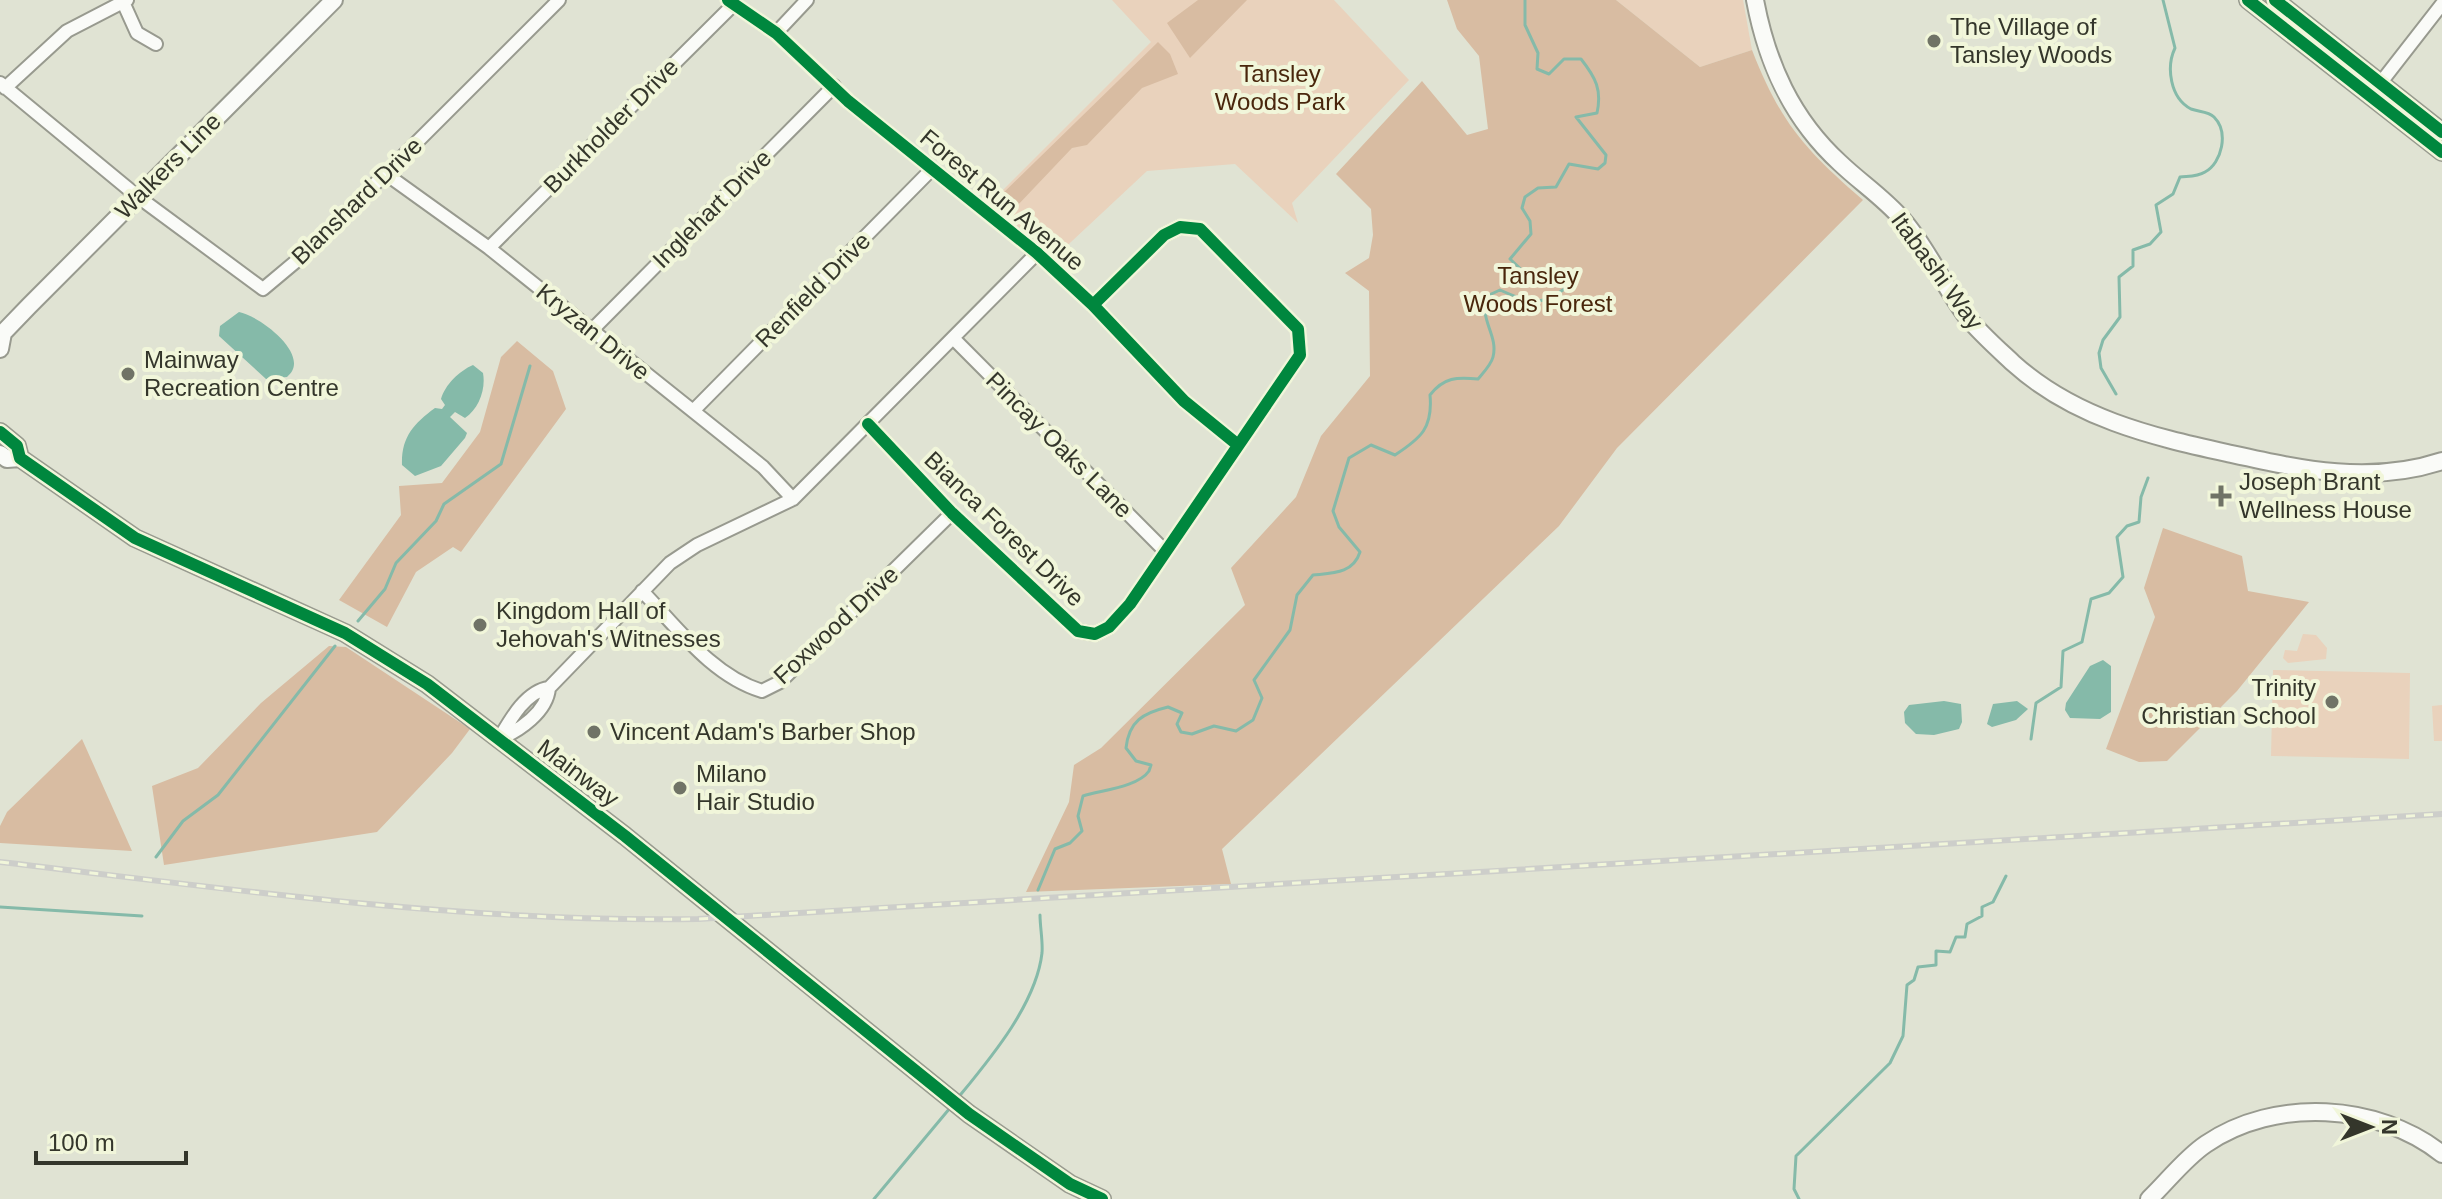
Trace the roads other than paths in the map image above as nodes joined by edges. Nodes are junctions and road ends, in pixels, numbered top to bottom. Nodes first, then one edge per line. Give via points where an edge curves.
1 (334, 0) edge
2 (559, 0) edge
3 (807, 0) edge
4 (1755, 0) edge
5 (2248, 0) edge
6 (2275, 0) edge
7 (125, 1) edge
8 (731, 2) edge
9 (2442, 4) edge
10 (776, 33) junction
11 (156, 44) dead end
12 (3, 86) edge
13 (834, 86) junction
14 (2375, 89) junction
15 (2442, 132) edge
16 (2442, 152) edge
17 (932, 169) junction
18 (386, 174) junction
19 (137, 196) junction
20 (489, 248) junction
21 (1037, 253) junction
22 (1093, 305) junction
23 (591, 331) junction
24 (1, 338) edge
25 (953, 338) junction
26 (693, 411) junction
27 (868, 424) junction
28 (0, 432) edge
29 (1238, 445) junction
30 (0, 454) edge
31 (20, 458) junction
32 (2442, 461) edge
33 (793, 499) junction
34 (952, 513) junction
35 (1165, 551) junction
36 (642, 591) junction
37 (499, 739) junction
38 (2442, 1154) edge
39 (1102, 1199) edge
40 (2149, 1199) edge

1 - 19 street, Walkers Line
2 - 18 street, Blanshard Drive
3 - 10 street
4 - 32 street, Itabashi Way via 1770,61 1803,123 1904,221 1977,329 2041,386 2141,434 2286,466 2366,474
5 - 14 street
6 - 14 street
7 - 11 street via 137,33
7 - 12 street via 67,31
8 - 10 street, Forest Run Avenue
8 - 20 street, Burkholder Drive
9 - 14 street
10 - 13 street, Forest Run Avenue
12 - 19 street
13 - 17 street, Forest Run Avenue
13 - 23 street, Inglehart Drive
14 - 15 street
14 - 16 street
17 - 21 street, Forest Run Avenue
17 - 26 street, Renfield Drive
18 - 19 street, Blanshard Drive via 263,289
18 - 20 street, Kryzan Drive
19 - 24 street, Walkers Line
20 - 23 street, Kryzan Drive
21 - 22 street, Forest Run Avenue
21 - 25 street
22 - 29 street, Forest Run Avenue via 1184,401
22 - 29 street, Bianca Forest Drive via 1164,235 1180,227 1200,229 1298,329 1300,355 1292,371
23 - 26 street, Kryzan Drive
25 - 27 street
25 - 35 street, Pincay Oaks Lane
26 - 33 street, Kryzan Drive via 763,467
27 - 33 street
27 - 34 street, Bianca Forest Drive
28 - 31 street, Mainway via 17,446
29 - 35 street, Bianca Forest Drive
30 - 31 street, Mainway
31 - 37 street, Mainway via 135,538 345,633 395,662
33 - 36 street via 697,545
34 - 35 street, Bianca Forest Drive via 1078,631 1095,634 1109,627
34 - 36 street, Foxwood Drive via 780,682 762,691 714,665
36 - 37 street via 549,688 548,697 519,731
37 - 39 street, Mainway via 969,1114 1070,1184
38 - 40 street via 2403,1129 2362,1116 2317,1111 2269,1119 2206,1144

